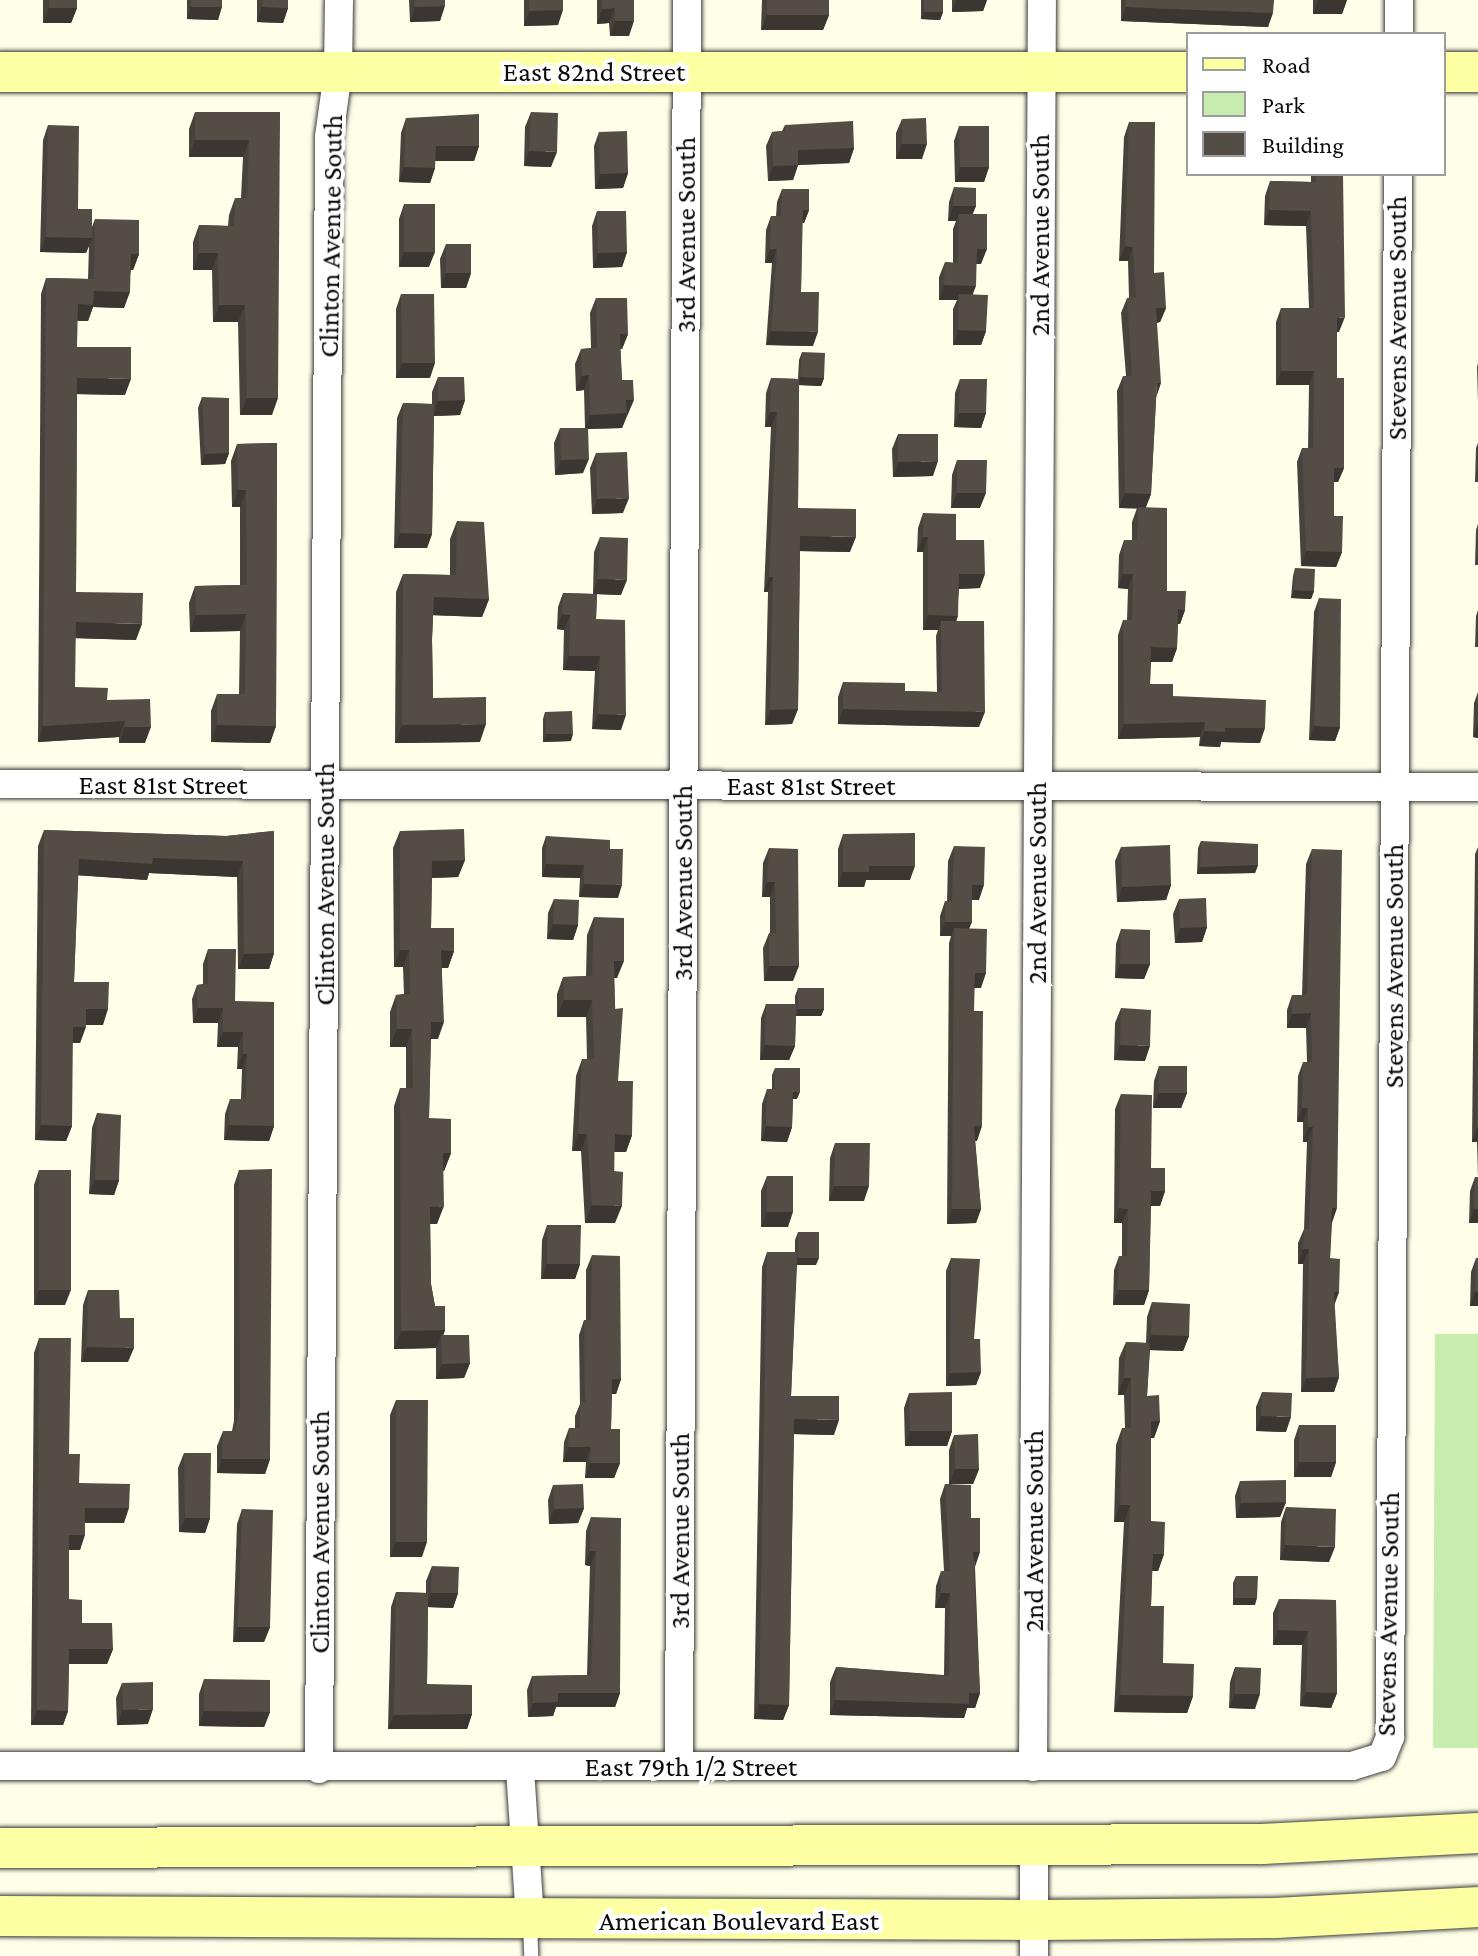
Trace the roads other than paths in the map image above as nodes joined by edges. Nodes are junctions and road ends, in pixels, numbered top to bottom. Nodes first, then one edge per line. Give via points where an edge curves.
1 (339, 0) edge
2 (687, 0) edge
3 (1042, 0) edge
4 (1399, 0) edge
5 (1399, 32) edge
6 (0, 72) edge
7 (338, 72) junction
8 (686, 72) junction
9 (1041, 72) junction
10 (1186, 72) edge
11 (1446, 72) edge
12 (1478, 72) edge
13 (1398, 176) edge
14 (0, 784) edge
15 (325, 785) junction
16 (683, 785) junction
17 (1037, 786) junction
18 (1395, 787) junction
19 (1478, 787) edge
20 (1382, 1757) joint
21 (0, 1766) edge
22 (679, 1766) junction
23 (1033, 1767) junction
24 (319, 1769) junction
25 (520, 1769) junction
26 (1478, 1833) edge
27 (1034, 1844) junction
28 (521, 1847) junction
29 (1, 1848) edge
30 (1478, 1907) edge
31 (0, 1916) edge
32 (0, 1928) edge
33 (530, 1938) edge
34 (1034, 1938) edge

1 - 7 street, Clinton Avenue South
2 - 8 street, 3rd Avenue South
3 - 9 street, 2nd Avenue South
4 - 5 street
6 - 7 main road, East 82nd Street
7 - 8 main road, East 82nd Street
7 - 15 street, Clinton Avenue South via 329,137
8 - 9 main road, East 82nd Street
8 - 16 street, 3rd Avenue South
9 - 10 main road, East 82nd Street
9 - 17 street, 2nd Avenue South
11 - 12 main road
13 - 18 street, Stevens Avenue South
14 - 15 street, East 81st Street
15 - 16 street, East 81st Street
15 - 24 street, Clinton Avenue South
16 - 17 street, East 81st Street
16 - 22 street, 3rd Avenue South
17 - 18 street, East 81st Street
17 - 23 street, 2nd Avenue South
18 - 19 street, East 81st Street
18 - 20 street, Stevens Avenue South via 1390,1737
20 - 23 street, East 79th 1/2 Street via 1352,1766
21 - 24 street, East 79th 1/2 Street
22 - 23 street, East 79th 1/2 Street
22 - 25 street, East 79th 1/2 Street
24 - 25 street, East 79th 1/2 Street
25 - 28 street
26 - 27 main road via 1262,1844
27 - 28 main road
27 - 34 street
28 - 29 main road
28 - 33 street
29 - 31 main road
30 - 34 main road, American Boulevard East
31 - 32 lane
31 - 33 main road, American Boulevard East
33 - 34 main road, American Boulevard East

